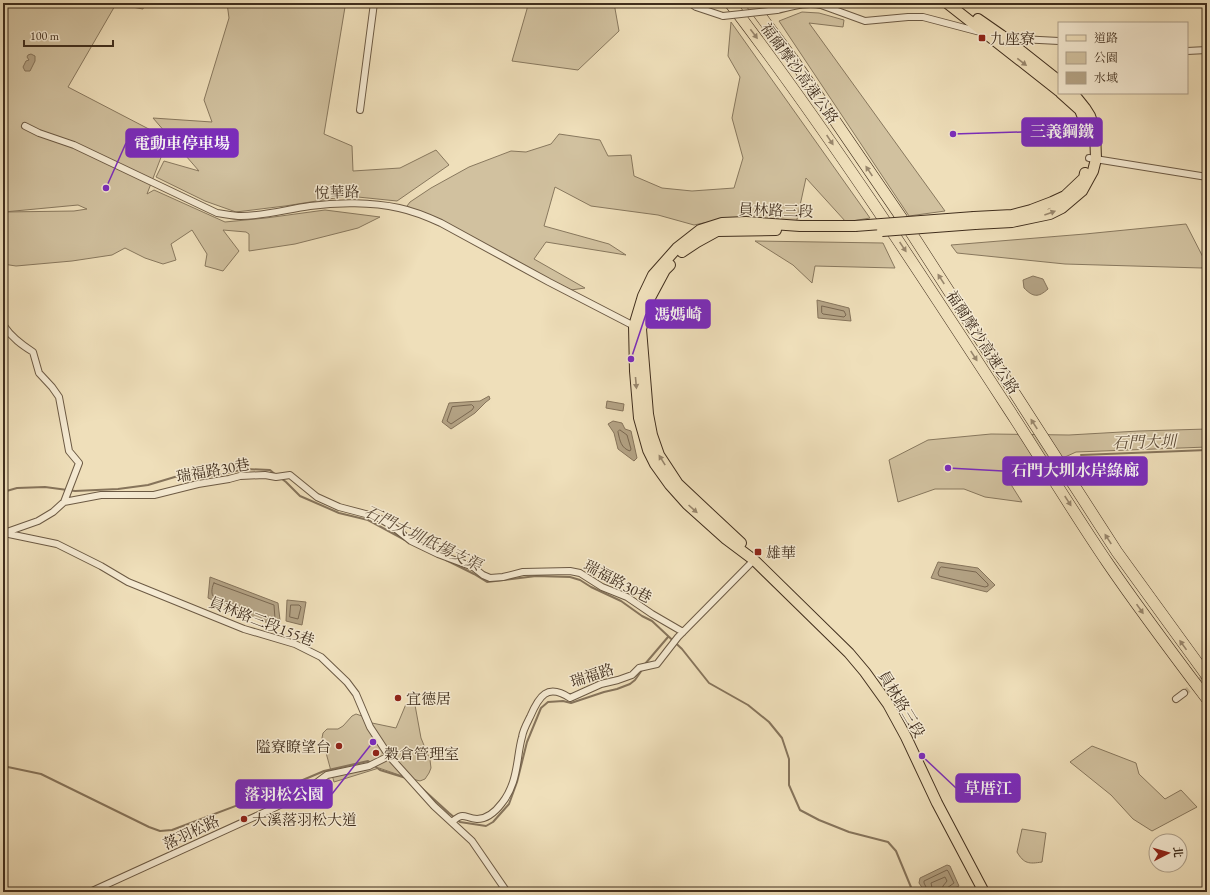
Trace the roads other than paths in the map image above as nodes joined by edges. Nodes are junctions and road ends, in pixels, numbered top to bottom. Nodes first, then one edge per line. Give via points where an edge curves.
1 (374, 3) edge
2 (690, 3) edge
3 (730, 3) edge
4 (751, 3) edge
5 (947, 3) edge
6 (957, 3) edge
7 (993, 34) junction
8 (1058, 42) edge
9 (1207, 50) edge
10 (1188, 51) edge
11 (1058, 80) edge
12 (1058, 90) edge
13 (1062, 94) edge
14 (1074, 94) edge
15 (360, 110) dead end
16 (25, 126) dead end
17 (1092, 159) junction
18 (1207, 177) edge
19 (4, 326) dead end
20 (638, 327) junction
21 (64, 502) junction
22 (3, 533) edge
23 (754, 560) junction
24 (683, 632) junction
25 (1207, 676) edge
26 (1184, 693) tunnel mouth
27 (1176, 699) dead end
28 (1207, 699) edge
29 (389, 756) junction
30 (454, 820) junction
31 (90, 892) edge
32 (507, 892) edge
33 (984, 892) edge

1 - 15 street
2 - 7 street, bridge via 723,16 814,4 865,21 923,17
3 -> 28 highway, 福爾摩沙高速公路 via 811,112 916,267 1107,562 1164,644
25 -> 4 highway, 福爾摩沙高速公路 via 1117,552 898,214 792,58
5 - 7 main road
6 - 7 main road
7 - 8 street
7 - 11 main road
7 -> 12 main road
9 - 10 street
13 - 17 main road via 1080,110 1088,130
14 - 17 main road via 1086,108 1094,130
16 - 20 street, 悅華路 via 74,145 217,213 258,215 312,206 371,204 399,208 425,216
17 - 18 street
17 - 20 main road, 員林路三段, bridge via 1084,178 1065,196 1012,218 857,230 746,222 722,223 700,230 677,248 653,274 643,296
19 - 21 street via 21,344 33,352 39,374 59,397 69,451 79,463
20 - 23 main road, 員林路三段 via 635,371 638,418 648,450 658,469 687,504
21 - 22 street via 38,521
21 - 24 street, 瑞福路30巷 via 101,495 154,495 240,476 290,475 316,498 377,517 411,541 474,567 490,578 523,572 580,573 627,597
22 - 29 street, 員林路三段155巷 via 57,544 134,585 244,629 295,644 321,657 356,694 370,727
23 - 24 street, 瑞福路
23 - 33 main road, 員林路三段 via 866,672 906,737
24 - 30 street, 瑞福路 via 657,664 641,667 632,675 570,698 561,692 548,692 540,697 522,736 513,783 502,803 484,818 466,816
26 - 27 street
29 - 30 street, 員林路三段155巷 via 434,806
29 - 31 street, 落羽松路 via 372,765 327,775 300,795 274,808
30 - 32 street, 員林路三段155巷 via 472,841

